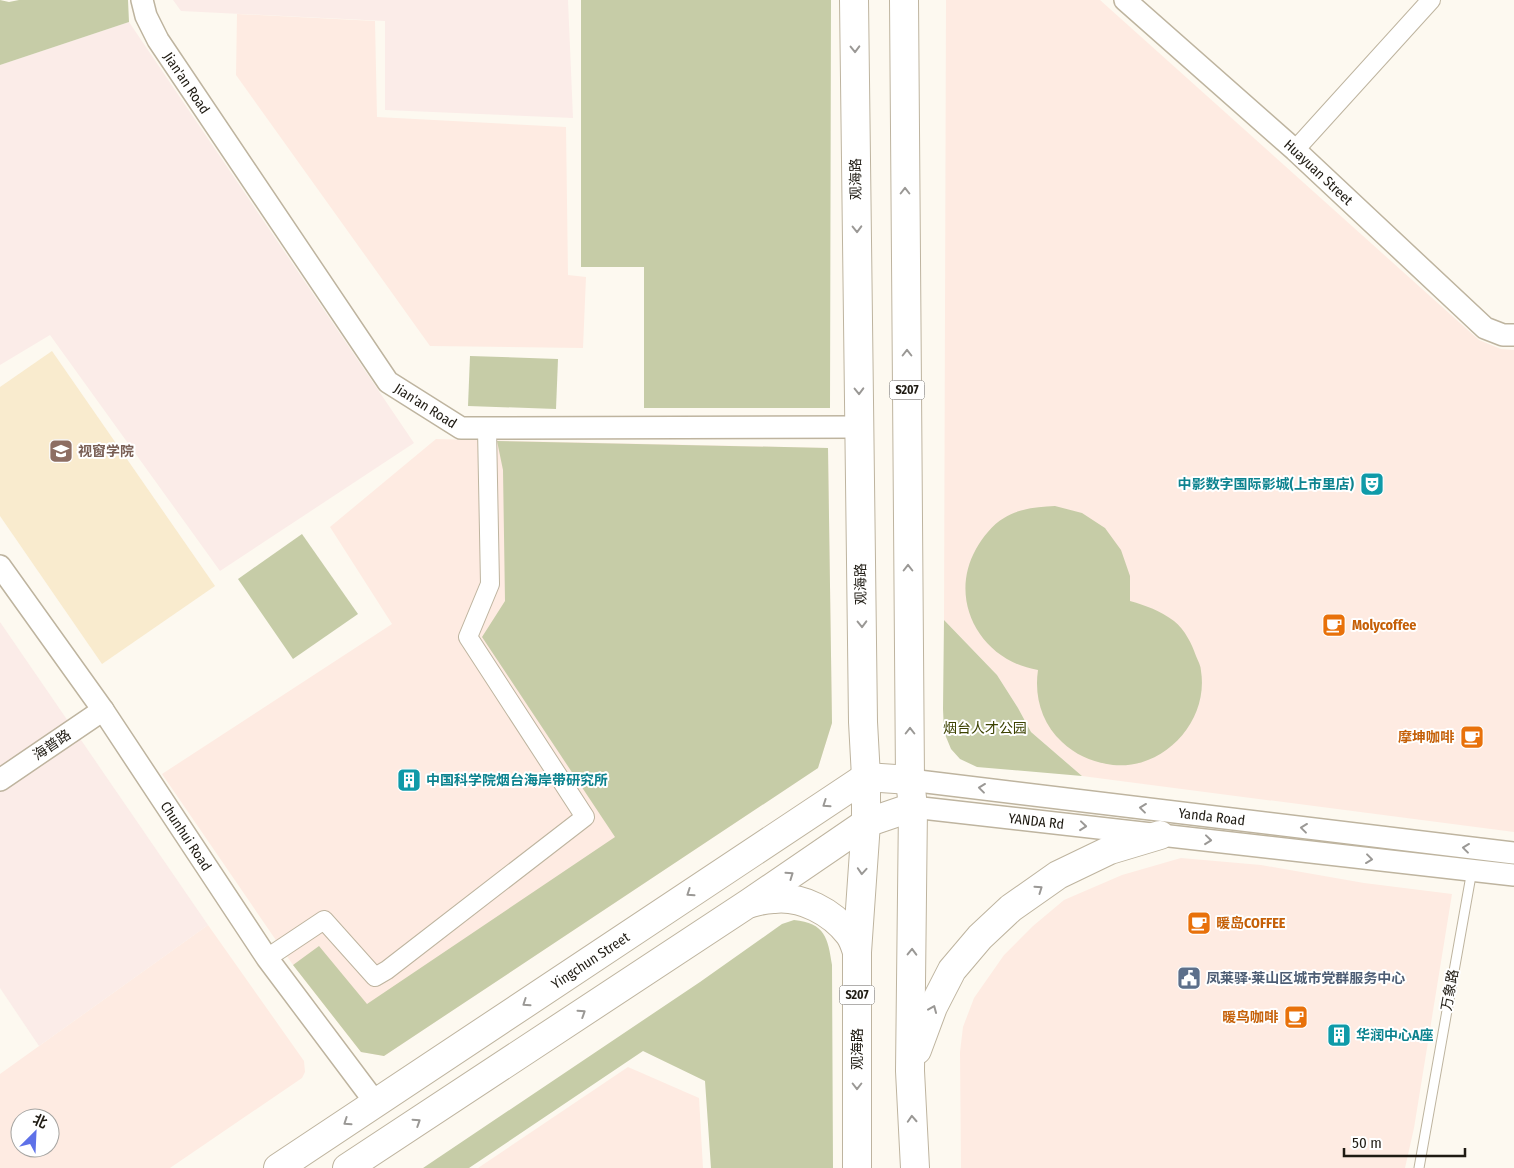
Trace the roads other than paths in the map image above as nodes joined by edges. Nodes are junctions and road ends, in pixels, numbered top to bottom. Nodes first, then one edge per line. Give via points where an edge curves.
1 (142, 0) edge
2 (854, 0) edge
3 (904, 0) edge
4 (1125, 0) edge
5 (1431, 0) edge
6 (1295, 150) junction
7 (1514, 335) edge
8 (859, 426) junction
9 (487, 429) junction
10 (0, 566) edge
11 (103, 710) junction
12 (866, 777) junction
13 (0, 780) edge
14 (910, 780) junction
15 (913, 807) junction
16 (866, 823) junction
17 (1160, 835) junction
18 (1514, 853) edge
19 (1472, 870) junction
20 (1514, 875) edge
21 (749, 903) junction
22 (857, 952) junction
23 (266, 958) junction
24 (910, 1071) junction
25 (375, 1102) junction
26 (278, 1168) edge
27 (347, 1168) edge
28 (857, 1168) edge
29 (914, 1168) edge
30 (1418, 1168) edge

1 - 9 street, Jian'an Road via 158,40 388,382 461,428
2 -> 8 main road, 观海路 / S207
14 -> 3 main road, S207
4 - 6 street, Huayuan Street
5 - 6 street
6 - 7 street, Huayuan Street via 1485,328 1503,335
8 - 9 street, Jian'an Road
8 -> 12 main road, 观海路 / S207
9 - 23 street via 490,584 468,637 585,817 375,977 324,920
10 - 11 street, Chunhui Road
11 - 13 street, 海普路
11 - 23 street, Chunhui Road
12 - 14 main road
12 - 16 main road, 观海路 / S207
12 -> 25 main road, Yingchun Street
14 - 15 main road, S207
18 -> 14 street, Yanda Road
15 - 16 main road
15 -> 17 street, YANDA Rd
24 -> 15 main road, S207
21 -> 16 main road
16 -> 22 main road, 观海路 / S207
17 -> 19 street, Yanda Road
24 -> 17 main road via 933,1007 952,970 980,936 1011,908 1058,875 1110,850
19 - 20 street, Yanda Road
19 - 30 lane, 万象路
21 - 22 main road via 775,898 814,906 850,935
27 -> 21 main road
22 -> 28 main road, 观海路 / S207
23 - 25 street, Chunhui Road
29 -> 24 main road, S207
25 -> 26 main road, Yingchun Street

